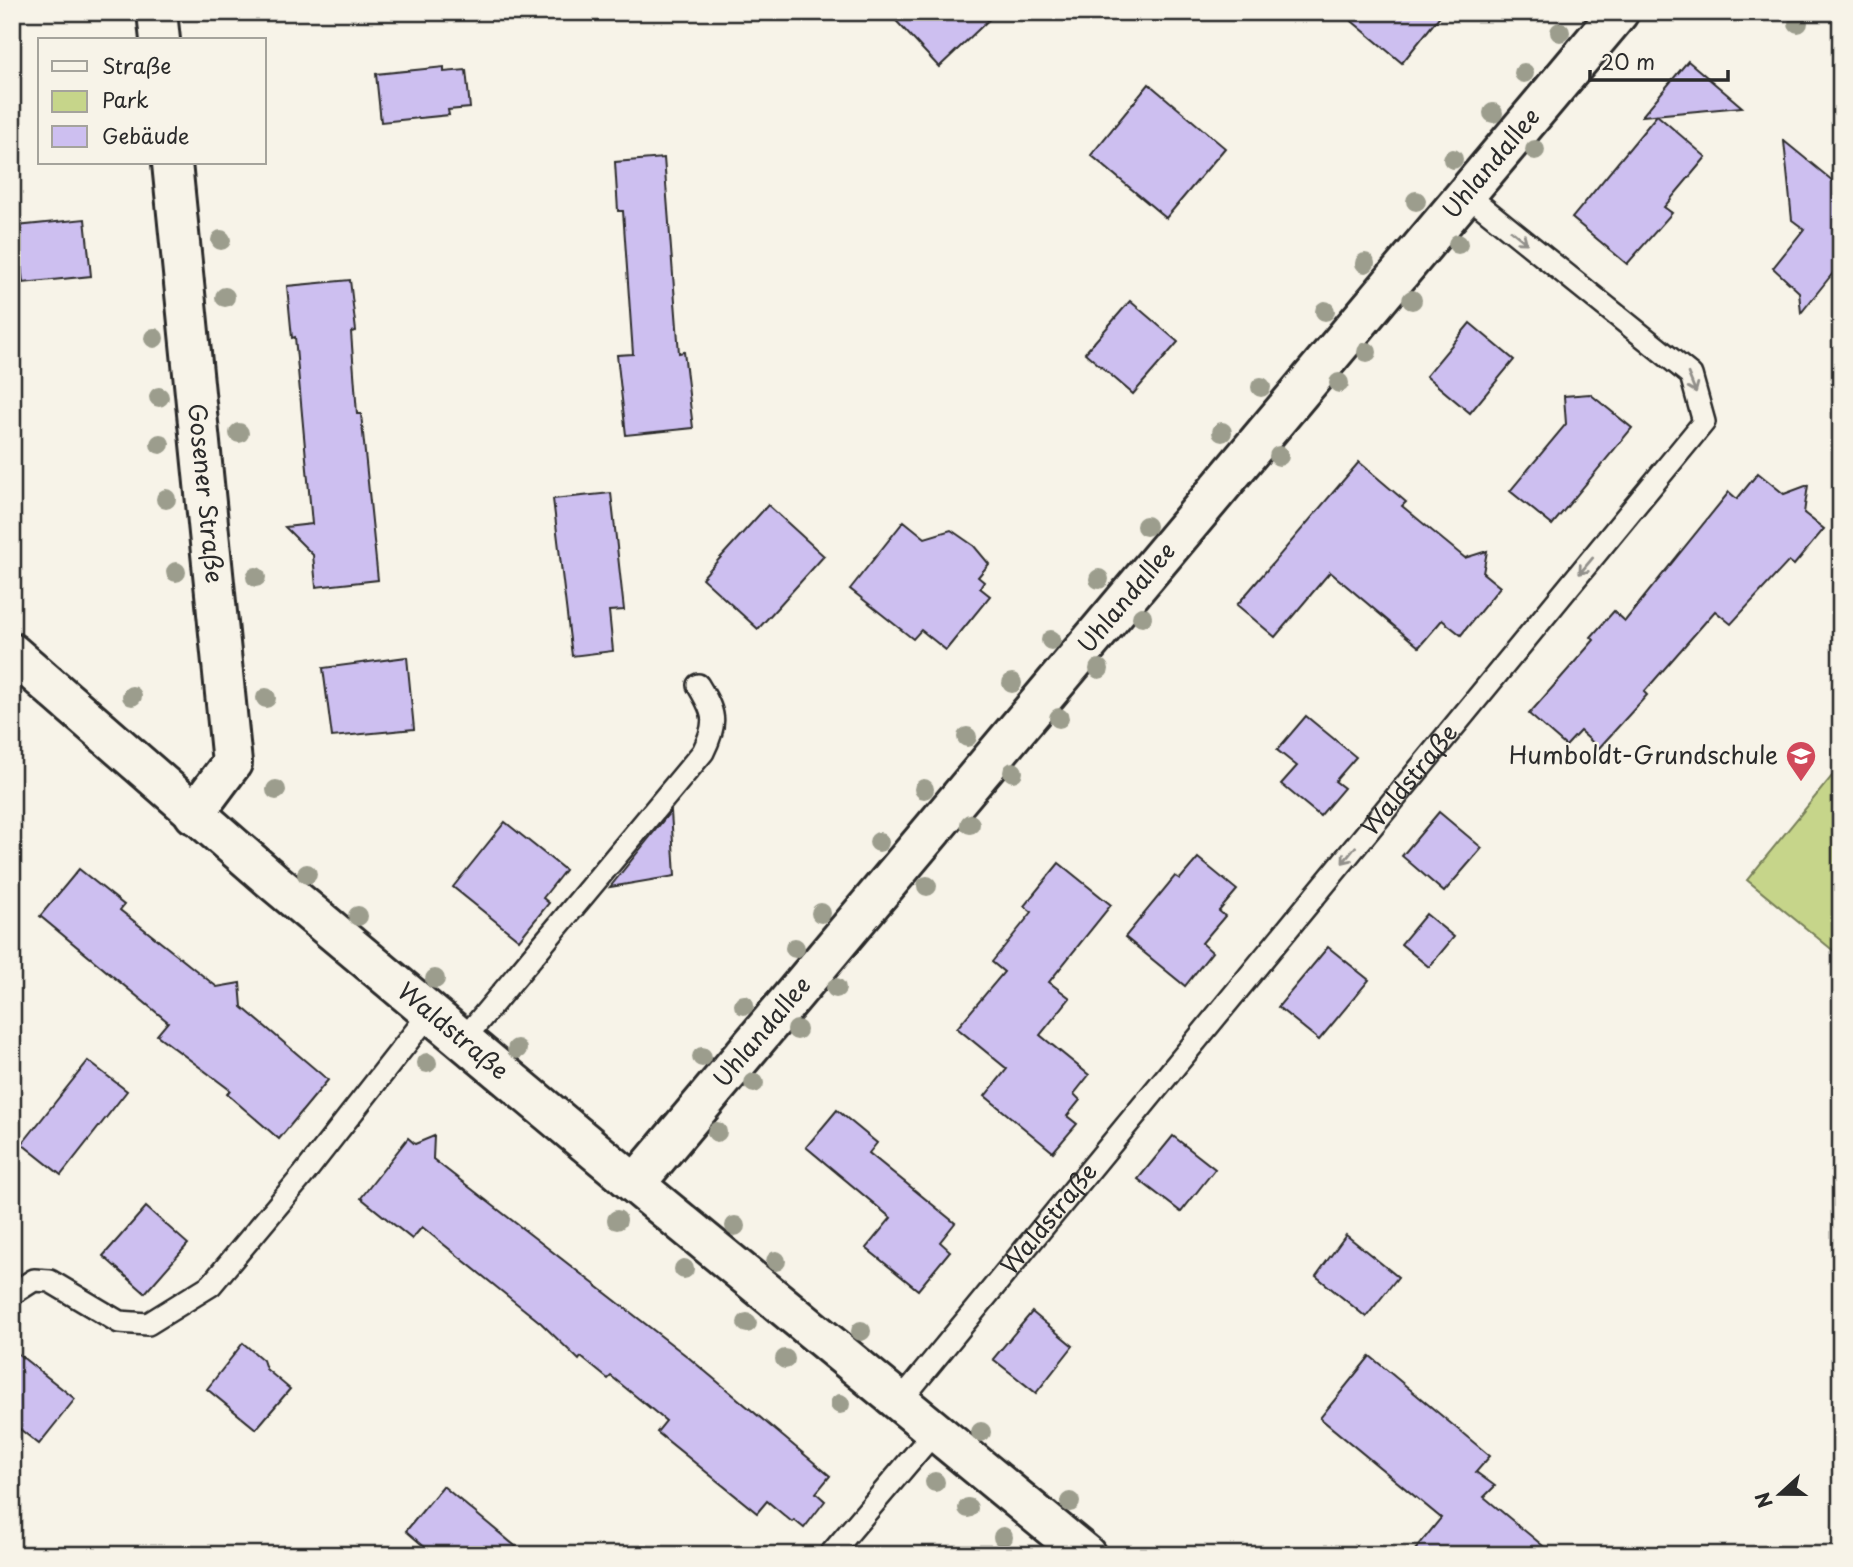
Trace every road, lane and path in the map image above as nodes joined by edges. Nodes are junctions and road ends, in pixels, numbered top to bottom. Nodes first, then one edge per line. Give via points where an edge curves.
1 (157, 12) edge
2 (1619, 12) edge
3 (160, 38) edge
4 (172, 164) edge
5 (1466, 194) junction
6 (12, 653) edge
7 (698, 685) dead end
8 (194, 814) junction
9 (430, 1013) junction
10 (463, 1040) junction
11 (635, 1184) junction
12 (12, 1294) edge
13 (901, 1400) junction
14 (936, 1430) junction
15 (831, 1555) edge
16 (1086, 1555) edge

1 - 3 street
2 - 5 street, Uhlandallee
4 - 8 street, Gosener Straße via 232,763
5 - 11 street, Uhlandallee
5 -> 13 lane, Waldstraße via 1691,375 1704,422
6 - 8 street, Waldstraße
7 - 10 lane via 713,709 713,731 703,752
8 - 9 street, Waldstraße
9 - 10 street, Waldstraße
9 - 12 lane via 211,1285 148,1324 120,1322 50,1281 34,1280
10 - 11 street, Waldstraße
11 - 13 street, Waldstraße
13 - 14 street, Waldstraße
14 - 15 lane
14 - 16 street, Waldstraße

